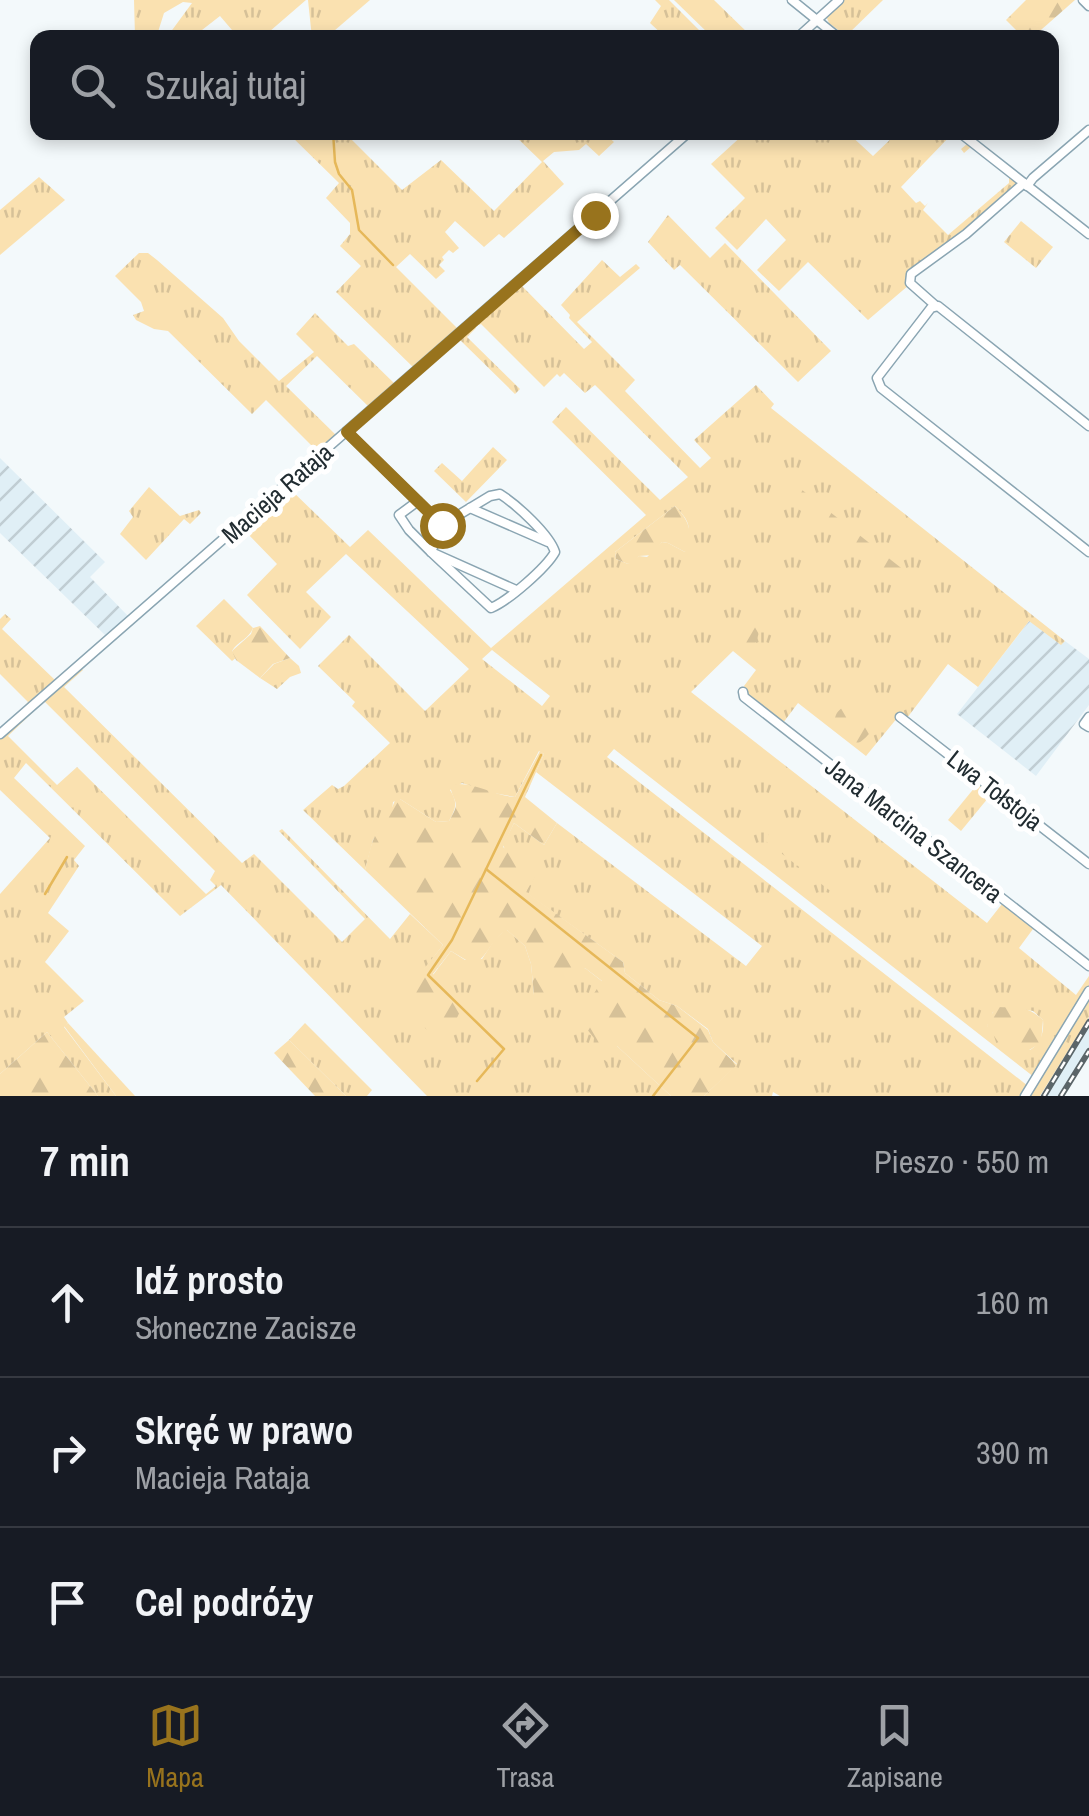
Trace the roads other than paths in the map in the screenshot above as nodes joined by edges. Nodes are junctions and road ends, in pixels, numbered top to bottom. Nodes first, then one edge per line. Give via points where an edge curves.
1 (792, 0) edge
2 (839, 0) edge
3 (1083, 0) edge
4 (1089, 6) edge
5 (817, 20) junction
6 (805, 30) edge
7 (830, 30) edge
8 (1089, 130) edge
9 (680, 140) edge
10 (969, 140) edge
11 (1025, 185) junction
12 (1089, 234) edge
13 (936, 306) junction
14 (1089, 426) edge
15 (347, 432) junction
16 (418, 501) junction
17 (470, 508) junction
18 (442, 525) junction
19 (553, 545) junction
20 (431, 552) junction
21 (1089, 552) edge
22 (516, 590) junction
23 (742, 692) dead end
24 (900, 716) dead end
25 (1089, 717) edge
26 (1089, 727) edge
27 (0, 734) edge
28 (1089, 864) edge
29 (1089, 966) edge
30 (1089, 991) edge
31 (1025, 1096) edge

1 - 5 street
2 - 5 street
3 - 4 street
5 - 6 street
5 - 7 street
8 - 11 street
9 - 15 street, Macieja Rataja
10 - 11 street
11 - 12 street
11 - 13 street via 912,273 913,286
13 - 14 street
13 - 21 street via 879,375 880,388
15 - 16 street
15 - 27 street, Macieja Rataja
16 - 18 street
16 - 20 street via 399,515
17 - 18 street
17 - 19 street
17 - 19 street via 502,495
18 - 20 street
19 - 22 street via 552,558
20 - 22 street
20 - 22 street via 489,608
23 - 29 street, Jana Marcina Szancera
24 - 28 street, Lwa Tołstoja
25 - 26 street
30 - 31 street

